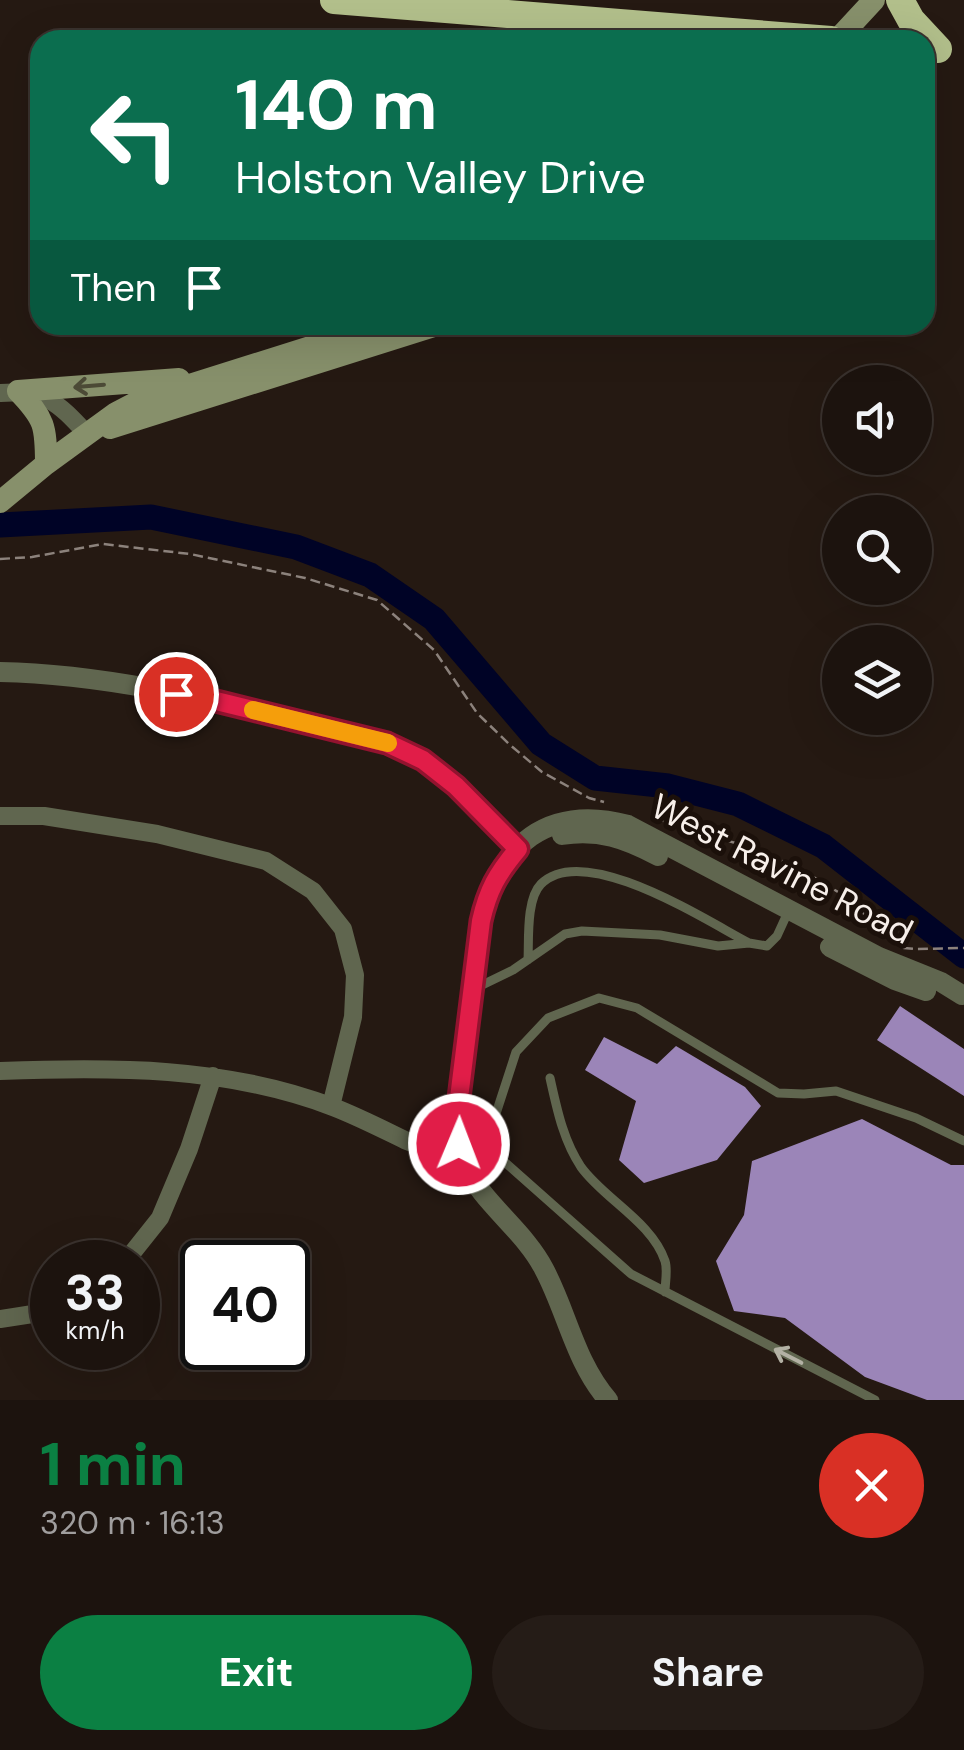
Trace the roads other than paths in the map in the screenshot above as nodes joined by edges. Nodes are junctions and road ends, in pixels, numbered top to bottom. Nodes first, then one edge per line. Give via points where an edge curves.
1 (334, 0) edge
2 (874, 0) edge
3 (900, 0) edge
4 (653, 30) edge
5 (844, 30) edge
6 (921, 30) edge
7 (348, 335) edge
8 (405, 335) edge
9 (221, 375) junction
10 (9, 392) edge
11 (88, 435) junction
12 (46, 464) junction
13 (0, 502) edge
14 (0, 672) edge
15 (0, 816) edge
16 (518, 849) junction
17 (786, 916) junction
18 (749, 943) junction
19 (528, 960) junction
20 (473, 990) junction
21 (963, 1000) edge
22 (0, 1070) edge
23 (213, 1076) junction
24 (550, 1078) dead end
25 (332, 1106) junction
26 (490, 1132) junction
27 (964, 1140) edge
28 (409, 1142) dead end
29 (459, 1144) junction
30 (142, 1240) edge
31 (665, 1292) junction
32 (30, 1315) edge
33 (0, 1320) edge
34 (608, 1400) edge
35 (875, 1400) edge

1 - 4 highway
2 - 5 main road
3 - 6 highway
7 - 9 main road
8 - 11 main road
9 -> 10 main road
9 - 11 main road via 139,401
10 - 11 street via 48,398
10 - 12 main road via 41,418
11 - 12 main road
12 - 13 main road
14 - 16 street via 69,675 212,700 387,743 456,786
15 - 25 street via 44,816 157,834 266,861 313,891 343,929 355,974 353,1017
16 - 17 street, West Ravine Road via 552,824 613,822
16 - 20 street, West Ravine Road via 487,896
17 - 18 lane via 766,946
17 - 21 street, West Ravine Road via 941,982
18 - 19 lane via 718,946 660,935 582,932 565,934
18 - 19 lane via 602,872 565,870 540,884 532,901
19 - 20 lane
20 - 29 street, West Ravine Road
22 - 23 street via 133,1068
23 - 25 street
23 - 30 street via 160,1218
24 - 31 lane via 569,1147 646,1230 666,1263
25 - 28 street
26 - 27 lane via 516,1052 548,1018 599,998 637,1008 778,1093 836,1090
26 - 29 lane
26 - 31 lane via 491,1150 631,1274
29 - 34 street, West Ravine Road via 479,1189 538,1258 588,1372
35 -> 31 lane
32 - 33 street

